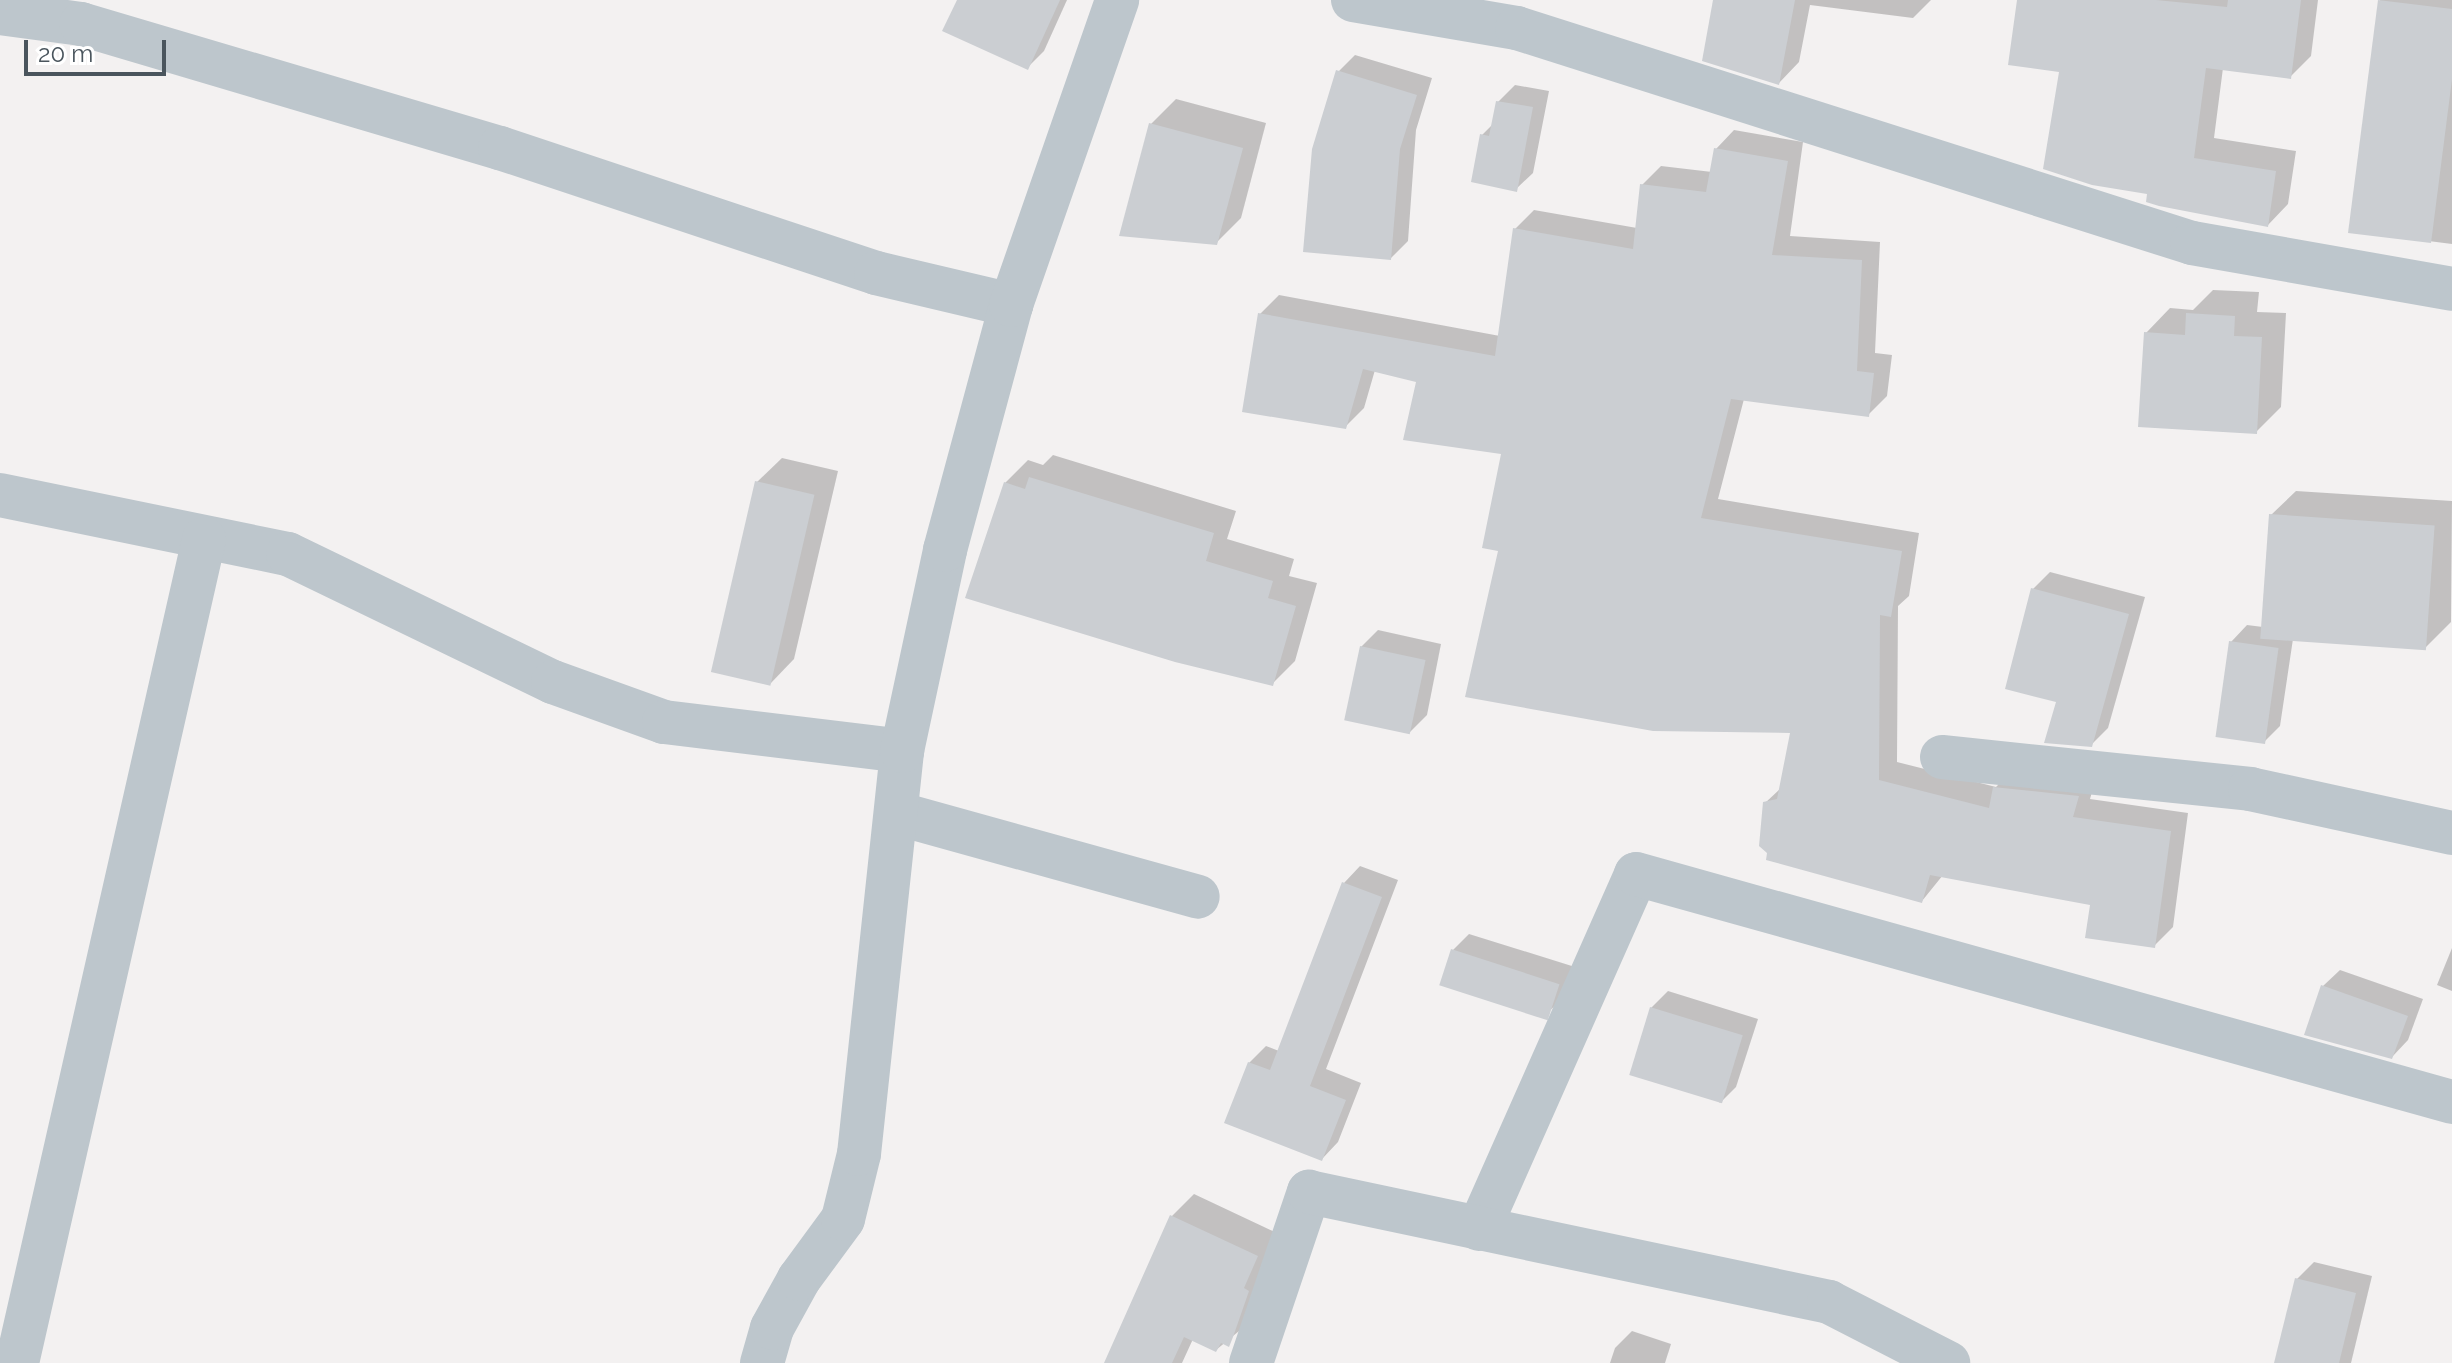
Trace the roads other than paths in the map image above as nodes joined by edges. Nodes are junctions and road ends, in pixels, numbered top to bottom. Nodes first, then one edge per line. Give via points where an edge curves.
1 (1117, 0) edge
2 (1353, 0) edge
3 (0, 13) edge
4 (2452, 289) edge
5 (1011, 305) junction
6 (0, 495) edge
7 (204, 539) junction
8 (902, 751) junction
9 (1942, 757) dead end
10 (896, 813) junction
11 (2452, 833) edge
12 (1198, 897) dead end
13 (2452, 1102) edge
14 (1479, 1229) junction
15 (17, 1363) edge
16 (762, 1363) edge
17 (1251, 1363) edge
18 (1948, 1363) edge

1 - 5 street
2 - 4 street via 1517,28 2192,243
3 - 5 street via 81,24 500,148 876,273
5 - 8 street via 970,445
6 - 7 street
7 - 8 street via 288,554 553,682 664,722
7 - 15 street
8 - 10 street
9 - 11 street via 2250,789
10 - 12 street
10 - 16 street via 859,1154 843,1219 799,1279 772,1328
13 - 14 street via 1636,874
14 - 17 street via 1309,1192
14 - 18 street via 1829,1302

